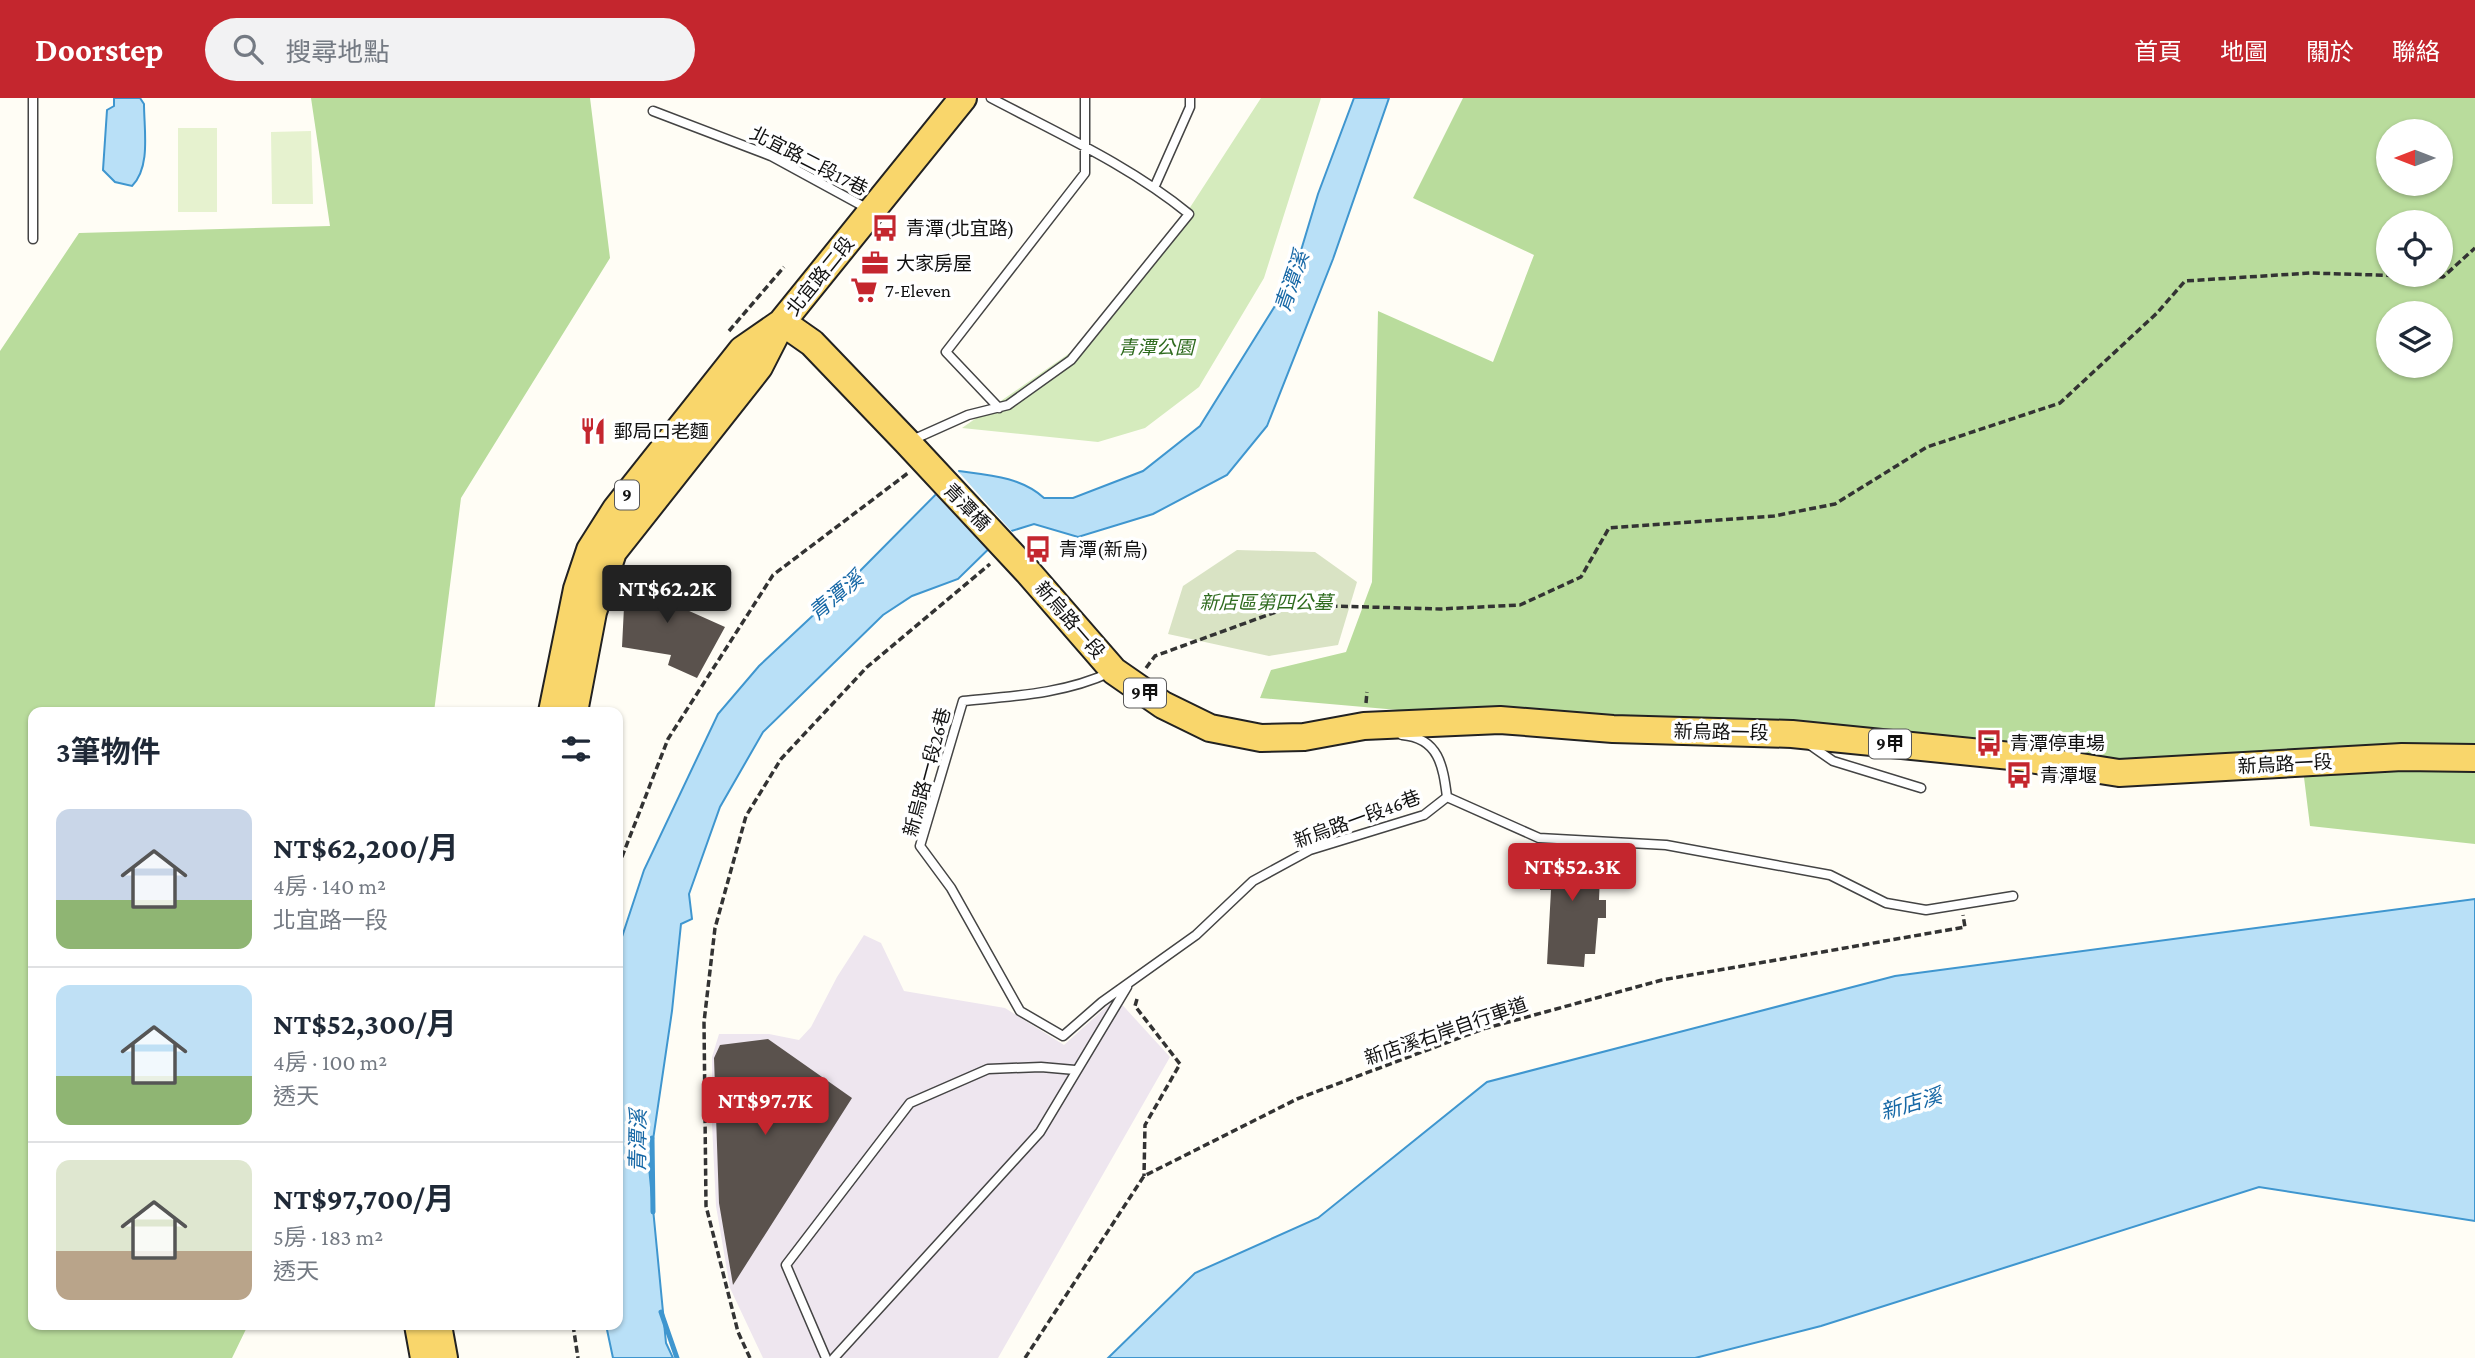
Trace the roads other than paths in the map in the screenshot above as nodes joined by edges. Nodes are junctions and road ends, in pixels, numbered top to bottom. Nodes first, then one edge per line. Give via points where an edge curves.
1 (33, 98) edge
2 (962, 98) edge
3 (991, 98) edge
4 (1085, 98) edge
5 (1189, 98) edge
6 (653, 111) dead end
7 (1085, 144) junction
8 (1154, 188) junction
9 (872, 211) junction
10 (33, 239) dead end
11 (782, 322) junction
12 (999, 408) junction
13 (915, 452) junction
14 (1028, 572) joint
15 (1123, 678) junction
16 (553, 707) edge
17 (575, 707) edge
18 (1793, 734) junction
19 (1393, 735) dead end
20 (1369, 736) dead end
21 (1304, 737) junction
22 (2475, 758) edge
23 (1921, 788) dead end
24 (1447, 797) junction
25 (2014, 896) dead end
26 (1131, 982) junction
27 (1076, 1070) junction
28 (419, 1330) edge
29 (439, 1330) edge
30 (424, 1358) edge
31 (444, 1358) edge
32 (826, 1358) edge
33 (834, 1358) edge

1 - 10 lane
2 - 9 main road, 北宜路二段 / 9
3 - 7 lane
4 - 7 lane
5 - 8 lane via 1190,107
6 - 9 lane, 北宜路二段17巷 via 771,156
7 - 8 lane
7 - 12 lane via 1085,173 946,352
8 - 12 lane via 1189,215 1071,360
9 - 11 main road, 北宜路二段 / 9
11 - 13 main road, 9甲 via 812,343
11 - 16 main road, 9 via 742,350 616,509 590,550 577,589
11 - 17 main road, 9 via 759,367 613,552 593,612
12 - 13 lane via 968,415
13 - 14 main road, 青潭橋 / 9甲
14 - 15 main road, 新烏路一段 / 9甲
15 - 21 main road, 新烏路一段 / 9甲 via 1210,728 1261,738
15 - 26 lane, 新烏路一段26巷 via 963,701 920,846 951,888 1020,1011 1063,1036
18 - 21 main road, 新烏路一段 / 9甲 via 1613,729 1500,720 1364,726
18 - 22 main road, 新烏路一段 / 9甲 via 2011,756 2119,773 2402,757
18 - 23 lane via 1833,761
19 - 24 lane, 新烏路一段46巷 via 1430,744 1443,764
20 - 21 lane
24 - 25 lane via 1539,838 1666,845 1830,875 1886,903 1926,910
24 - 26 lane, 新烏路一段46巷 via 1424,815 1341,839 1277,867
26 - 27 lane
27 - 32 lane via 988,1069 910,1103 786,1265
27 - 33 lane via 1040,1132
28 - 30 main road
29 - 31 main road

